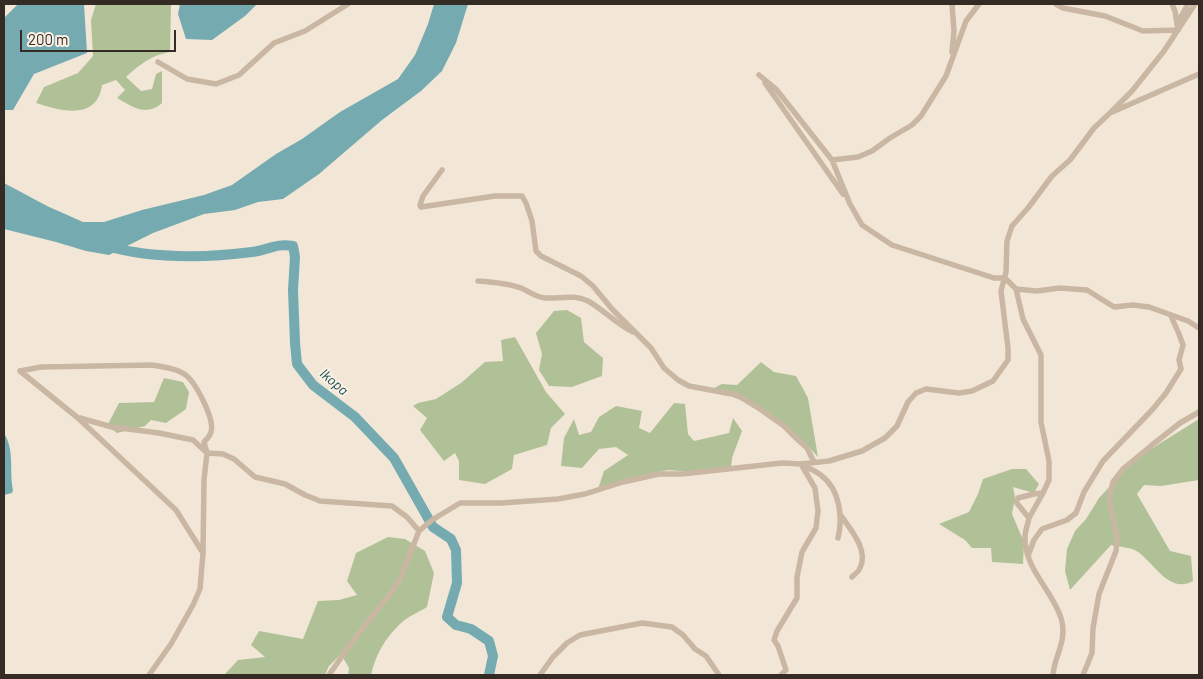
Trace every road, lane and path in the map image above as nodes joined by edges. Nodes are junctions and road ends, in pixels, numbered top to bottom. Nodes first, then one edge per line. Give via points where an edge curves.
1 (348, 4) edge
2 (952, 4) edge
3 (979, 4) edge
4 (1056, 4) edge
5 (1172, 4) edge
6 (1188, 4) edge
7 (1195, 4) edge
8 (1176, 28) junction
9 (158, 62) dead end
10 (950, 64) junction
11 (1199, 74) edge
12 (1110, 113) junction
13 (832, 160) junction
14 (442, 170) dead end
15 (850, 204) junction
16 (1004, 278) junction
17 (478, 281) dead end
18 (1016, 289) junction
19 (1171, 316) junction
20 (1199, 328) edge
21 (637, 334) junction
22 (1199, 412) edge
23 (78, 418) junction
24 (207, 453) junction
25 (814, 462) junction
26 (801, 464) junction
27 (1043, 494) junction
28 (841, 515) junction
29 (1029, 518) junction
30 (419, 531) junction
31 (838, 538) dead end
32 (202, 554) junction
33 (1027, 558) junction
34 (852, 577) dead end
35 (150, 675) edge
36 (329, 675) edge
37 (540, 675) edge
38 (719, 675) edge
39 (781, 675) edge
40 (1053, 675) edge
41 (1083, 675) edge

1 - 9 street via 305,31 274,43 239,75 216,84 188,79
2 - 10 street via 954,31
3 - 10 street via 966,21
4 - 8 street via 1105,16 1142,32
5 - 8 street via 1176,11
6 - 8 street
7 - 8 street
8 - 12 street via 1164,51
10 - 13 street via 933,100 912,126 858,157
11 - 12 street
12 - 16 street via 1052,176 1012,226 1006,241
13 - 15 street
13 - 15 street via 776,90 760,75
14 - 21 street via 422,196 421,207 495,196 522,196 532,221 536,251 550,262 581,276
15 - 16 street via 862,225 892,245 994,278
16 - 18 street
16 - 25 street via 1001,291 1008,360 993,381 972,391 926,390 916,393 886,438 862,451
17 - 21 street via 507,283 545,298 574,297 588,301 623,328
18 - 19 street via 1087,290 1114,307 1149,307
18 - 27 street via 1023,319 1041,356 1041,422 1049,462 1049,480
19 - 20 street
19 - 33 street via 1182,345 1180,369 1166,393 1103,461 1084,492 1076,513 1067,520 1042,529
21 - 25 street via 678,380 690,386 737,395 784,426 807,448
22 - 41 street via 1152,445 1112,482 1109,498 1117,537 1116,552 1099,594 1092,653
23 - 24 street via 112,427 194,440
23 - 24 street via 20,372 62,366 152,365 170,368 189,377 212,421 211,434 204,442
23 - 32 street via 176,510
24 - 30 street via 223,454 255,477 285,484 320,501 392,506
24 - 32 street
25 - 26 street
26 - 28 street via 822,475 829,483
26 - 30 street via 659,474 558,500 460,503
26 - 39 street via 815,488 818,511 816,528 802,552 796,577 797,598 774,640 786,670
27 - 29 street
27 - 29 street via 1018,498 1016,502
28 - 31 street
28 - 34 street via 862,553 860,568
29 - 33 street via 1025,536
30 - 36 street via 394,590
32 - 35 street via 200,589
33 - 40 street via 1061,619 1062,644
37 - 38 street via 567,643 580,635 642,623 672,627 706,656

